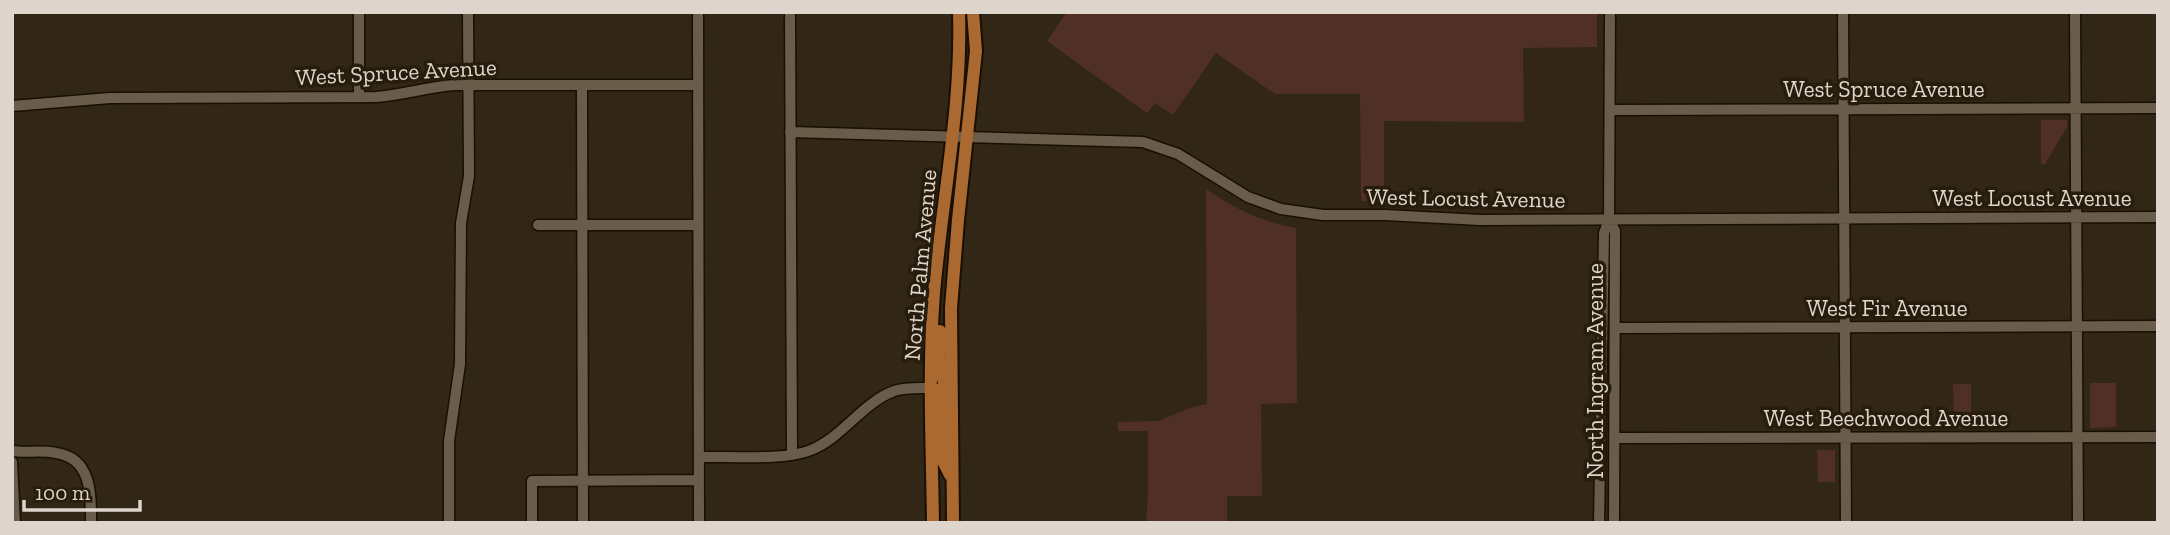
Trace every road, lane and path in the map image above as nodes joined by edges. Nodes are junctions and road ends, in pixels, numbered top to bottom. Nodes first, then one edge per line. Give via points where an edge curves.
1 (359, 12) edge
2 (468, 12) edge
3 (698, 12) edge
4 (790, 12) edge
5 (959, 12) edge
6 (973, 12) edge
7 (1610, 12) edge
8 (1843, 12) edge
9 (2075, 12) edge
10 (468, 85) junction
11 (582, 85) junction
12 (698, 85) junction
13 (359, 97) junction
14 (12, 106) edge
15 (2076, 108) junction
16 (2158, 108) edge
17 (1843, 109) junction
18 (1610, 110) junction
19 (790, 132) junction
20 (954, 136) junction
21 (968, 136) junction
22 (2077, 217) junction
23 (2158, 217) edge
24 (1844, 219) junction
25 (1609, 220) junction
26 (538, 225) dead end
27 (583, 225) junction
28 (698, 225) junction
29 (934, 297) junction
30 (2077, 326) junction
31 (2158, 326) edge
32 (1844, 327) junction
33 (1616, 328) junction
34 (931, 388) junction
35 (951, 391) junction
36 (1601, 413) junction
37 (2078, 437) junction
38 (2158, 437) edge
39 (1615, 438) junction
40 (1845, 438) junction
41 (12, 451) edge
42 (792, 455) junction
43 (699, 457) junction
44 (12, 462) edge
45 (583, 481) junction
46 (699, 481) junction
47 (953, 482) junction
48 (1614, 486) junction
49 (15, 523) edge
50 (91, 523) edge
51 (449, 523) edge
52 (533, 523) edge
53 (583, 523) edge
54 (699, 523) edge
55 (933, 523) edge
56 (953, 523) edge
57 (1599, 523) edge
58 (1614, 523) edge
59 (1846, 523) edge
60 (2078, 523) edge

1 - 13 street
2 - 10 street
3 - 12 street
4 - 19 street
5 - 20 main road, North Palm Avenue
6 - 21 main road, North Palm Avenue via 976,51
7 - 18 street, North Ingram Avenue
8 - 17 street
9 - 15 street
10 - 11 street, West Spruce Avenue
10 - 13 street, West Spruce Avenue
10 - 51 street via 469,176 461,223 461,360 449,441
11 - 12 street, West Spruce Avenue
11 - 27 street
12 - 28 street
13 - 14 street, West Spruce Avenue via 110,98
15 - 16 street, West Spruce Avenue
15 - 17 street, West Spruce Avenue
15 - 22 street
17 - 18 street, West Spruce Avenue
17 - 24 street
18 - 25 street, North Ingram Avenue
19 - 20 street, West Locust Avenue
19 - 42 street
20 - 21 street, West Locust Avenue
20 - 29 main road, North Palm Avenue
21 - 25 street, West Locust Avenue via 1143,142 1178,154 1251,199 1303,213
21 - 35 main road, North Palm Avenue via 951,308
22 - 23 street, West Locust Avenue
22 - 24 street, West Locust Avenue
22 - 30 street
24 - 25 street, West Locust Avenue
24 - 32 street
25 - 33 street, North Ingram Avenue via 1615,231
25 - 36 street, North Ingram Avenue via 1604,233
26 - 27 street
27 - 28 street
27 - 45 street
28 - 43 street
29 - 34 main road, North Palm Avenue
29 - 35 main road via 940,308 941,377
30 - 31 street, West Fir Avenue
30 - 32 street, West Fir Avenue
30 - 37 street
32 - 33 street, West Fir Avenue
32 - 40 street
33 - 39 street, North Ingram Avenue
34 - 42 street via 892,392 824,443
34 - 47 main road via 942,401 943,461
34 - 55 main road, North Palm Avenue
35 - 47 main road, North Palm Avenue
36 - 48 street via 1609,423 1609,473
36 - 57 street, North Ingram Avenue
37 - 38 street, West Beechwood Avenue
37 - 40 street, West Beechwood Avenue
37 - 60 street
39 - 40 street, West Beechwood Avenue
39 - 48 street, North Ingram Avenue
40 - 59 street
41 - 50 street via 59,453 77,463 90,486
42 - 43 street
43 - 46 street
44 - 49 street
45 - 46 street
45 - 52 street via 532,481
45 - 53 street
46 - 54 street
47 - 56 main road, North Palm Avenue
48 - 58 street, North Ingram Avenue

